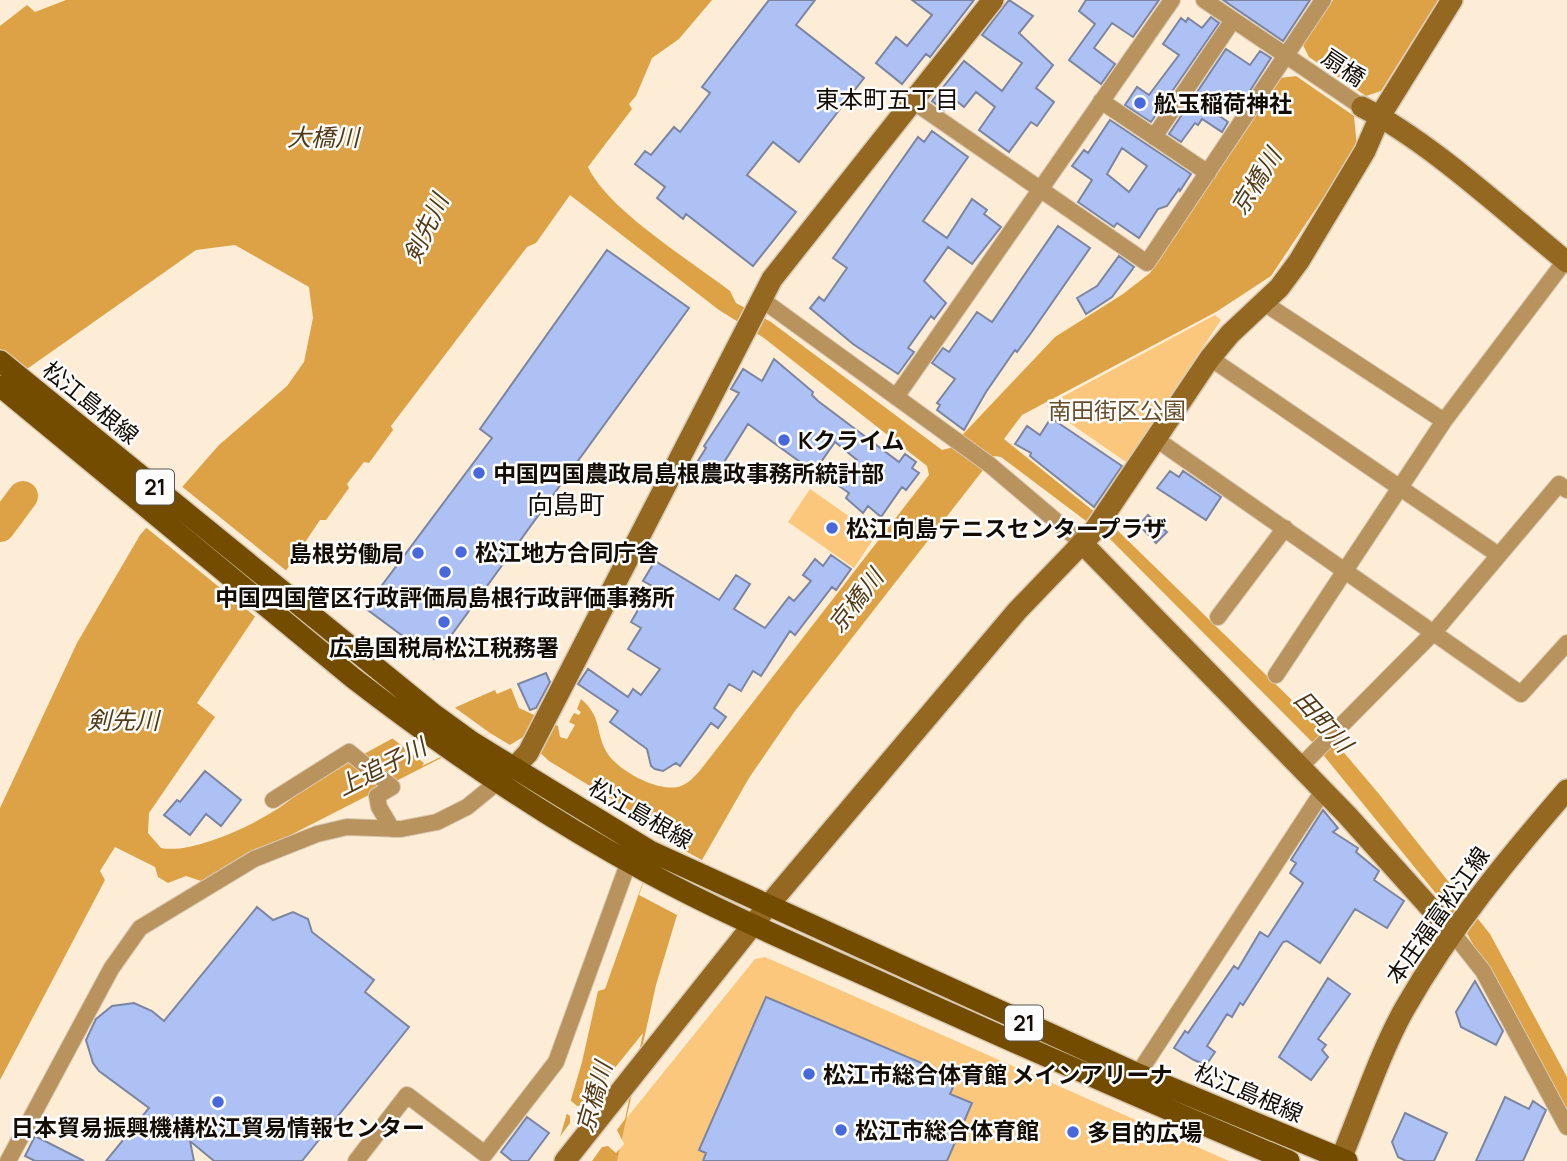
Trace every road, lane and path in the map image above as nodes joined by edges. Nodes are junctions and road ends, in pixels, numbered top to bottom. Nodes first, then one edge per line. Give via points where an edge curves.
1 (993, 0) edge
2 (1172, 0) edge
3 (1204, 0) edge
4 (1323, 0) edge
5 (1452, 0) edge
6 (1233, 20) junction
7 (1294, 60) junction
8 (1101, 101) junction
9 (914, 102) junction
10 (1371, 111) junction
11 (1154, 137) junction
12 (1208, 173) junction
13 (1040, 190) junction
14 (1566, 262) edge
15 (759, 303) junction
16 (1264, 303) junction
17 (1210, 358) junction
18 (0, 361) edge
19 (0, 386) edge
20 (896, 397) junction
21 (1444, 421) junction
22 (1156, 439) junction
23 (1401, 486) junction
24 (1567, 490) edge
25 (1285, 528) junction
26 (1087, 538) junction
27 (1497, 554) junction
28 (1344, 570) junction
29 (1217, 617) dead end
30 (303, 621) junction
31 (1435, 631) junction
32 (1567, 643) edge
33 (1276, 675) dead end
34 (521, 760) junction
35 (1299, 768) junction
36 (498, 782) junction
37 (1324, 791) junction
38 (1565, 795) edge
39 (273, 800) dead end
40 (391, 829) junction
41 (640, 861) junction
42 (699, 887) junction
43 (767, 906) junction
44 (753, 925) junction
45 (1455, 929) junction
46 (1138, 1074) junction
47 (1567, 1127) edge
48 (9, 1160) edge
49 (1343, 1160) edge
50 (356, 1161) edge
51 (565, 1161) edge
52 (1289, 1161) edge

1 - 9 street
2 - 8 street
3 - 6 street, 扇橋
4 - 7 street
5 - 10 street
6 - 7 street, 扇橋
6 - 11 street
7 - 10 street, 扇橋
7 - 12 street
8 - 11 street
8 - 13 street
9 - 13 street
9 - 15 street via 772,279
10 - 14 street
10 - 16 street via 1365,151 1317,231
11 - 12 street
12 - 13 street via 1147,263
13 - 20 street
14 - 21 street
15 - 20 street
15 - 34 street
16 - 17 street
16 - 21 street
17 - 22 street
17 - 23 street
18 - 30 main road, 松江島根線 / 21
19 - 30 main road, 松江島根線 / 21
20 - 26 street
21 - 23 street
22 - 25 street
22 - 26 street
23 - 27 street
23 - 28 street
24 - 27 street via 1559,484
25 - 28 street
25 - 29 street
26 - 35 street
26 - 43 street via 1017,611
27 - 31 street
28 - 31 street
28 - 33 street
30 - 34 main road, 松江島根線 / 21 via 472,742
30 - 36 main road, 松江島根線 / 21 via 353,678
31 - 32 street via 1521,694
31 - 35 street
34 - 36 street
34 - 41 main road, 松江島根線 / 21
35 - 37 street
36 - 40 street via 467,807 437,822
36 - 41 main road, 松江島根線 / 21
37 - 45 street
37 - 46 street
38 - 45 street, 本庄福富松江線
39 - 40 street via 349,752 392,787 377,796
40 - 48 street via 347,827 317,834 254,859 140,928 111,970
41 - 42 main road, 松江島根線 / 21
41 - 50 street via 556,1062 485,1154 407,1095
42 - 43 main road, 松江島根線 / 21
42 - 44 main road, 松江島根線 / 21
43 - 44 street
43 - 46 main road, 松江島根線 / 21
44 - 51 street
44 - 52 main road, 松江島根線 / 21
45 - 47 street via 1483,971
45 - 49 street, 本庄福富松江線 via 1403,1011
46 - 49 main road, 松江島根線 / 21

